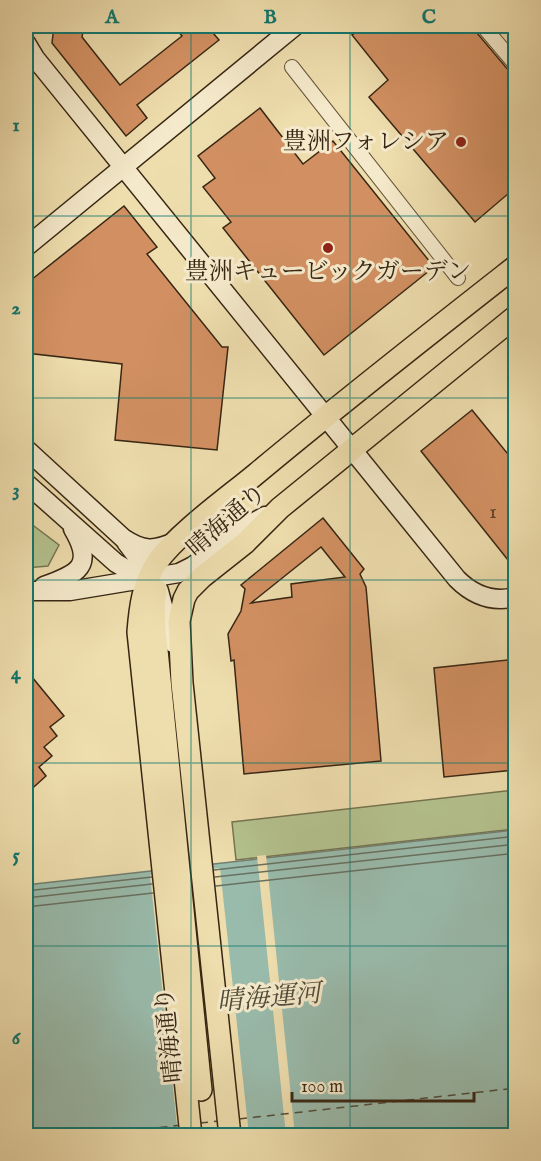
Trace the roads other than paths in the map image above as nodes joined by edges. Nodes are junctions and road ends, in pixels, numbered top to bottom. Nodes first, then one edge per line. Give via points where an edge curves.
1 (295, 26) edge
2 (483, 26) edge
3 (26, 43) edge
4 (516, 65) edge
5 (291, 67) dead end
6 (122, 166) junction
7 (26, 247) edge
8 (516, 266) edge
9 (458, 278) dead end
10 (516, 316) edge
11 (325, 417) junction
12 (26, 449) edge
13 (352, 449) junction
14 (26, 483) edge
15 (280, 508) junction
16 (69, 521) junction
17 (123, 538) junction
18 (178, 540) junction
19 (107, 555) junction
20 (152, 579) junction
21 (123, 583) junction
22 (28, 590) edge
23 (516, 597) edge
24 (138, 632) junction
25 (182, 683) junction
26 (171, 867) junction
27 (191, 1136) edge
28 (206, 1136) edge
29 (230, 1136) edge

1 - 6 street
2 - 4 street
3 - 6 street
5 - 9 street
6 - 7 street
6 - 11 street
8 - 11 main road, 晴海通り
10 - 13 main road, 晴海通り
11 - 13 street
11 - 18 main road, 晴海通り
12 - 17 street
13 - 15 main road, 晴海通り
13 - 23 street via 463,585 488,599
14 - 16 street
15 - 20 street via 236,533 186,570
15 - 25 main road, 晴海通り via 188,591 179,621
16 - 19 street
16 - 22 street via 84,551 78,569 68,578
17 - 18 street via 152,549
17 - 20 street
18 - 20 main road, 晴海通り via 158,560
19 - 20 street via 127,571
19 - 21 street
20 - 21 street
20 - 24 main road, 晴海通り via 142,602
20 - 25 street via 166,612
20 - 26 main road, 晴海通り
21 - 22 street via 70,591
21 - 24 street via 133,605
24 - 26 main road, 晴海通り
25 - 29 main road, 晴海通り
26 - 27 main road
26 - 28 main road, 晴海通り

